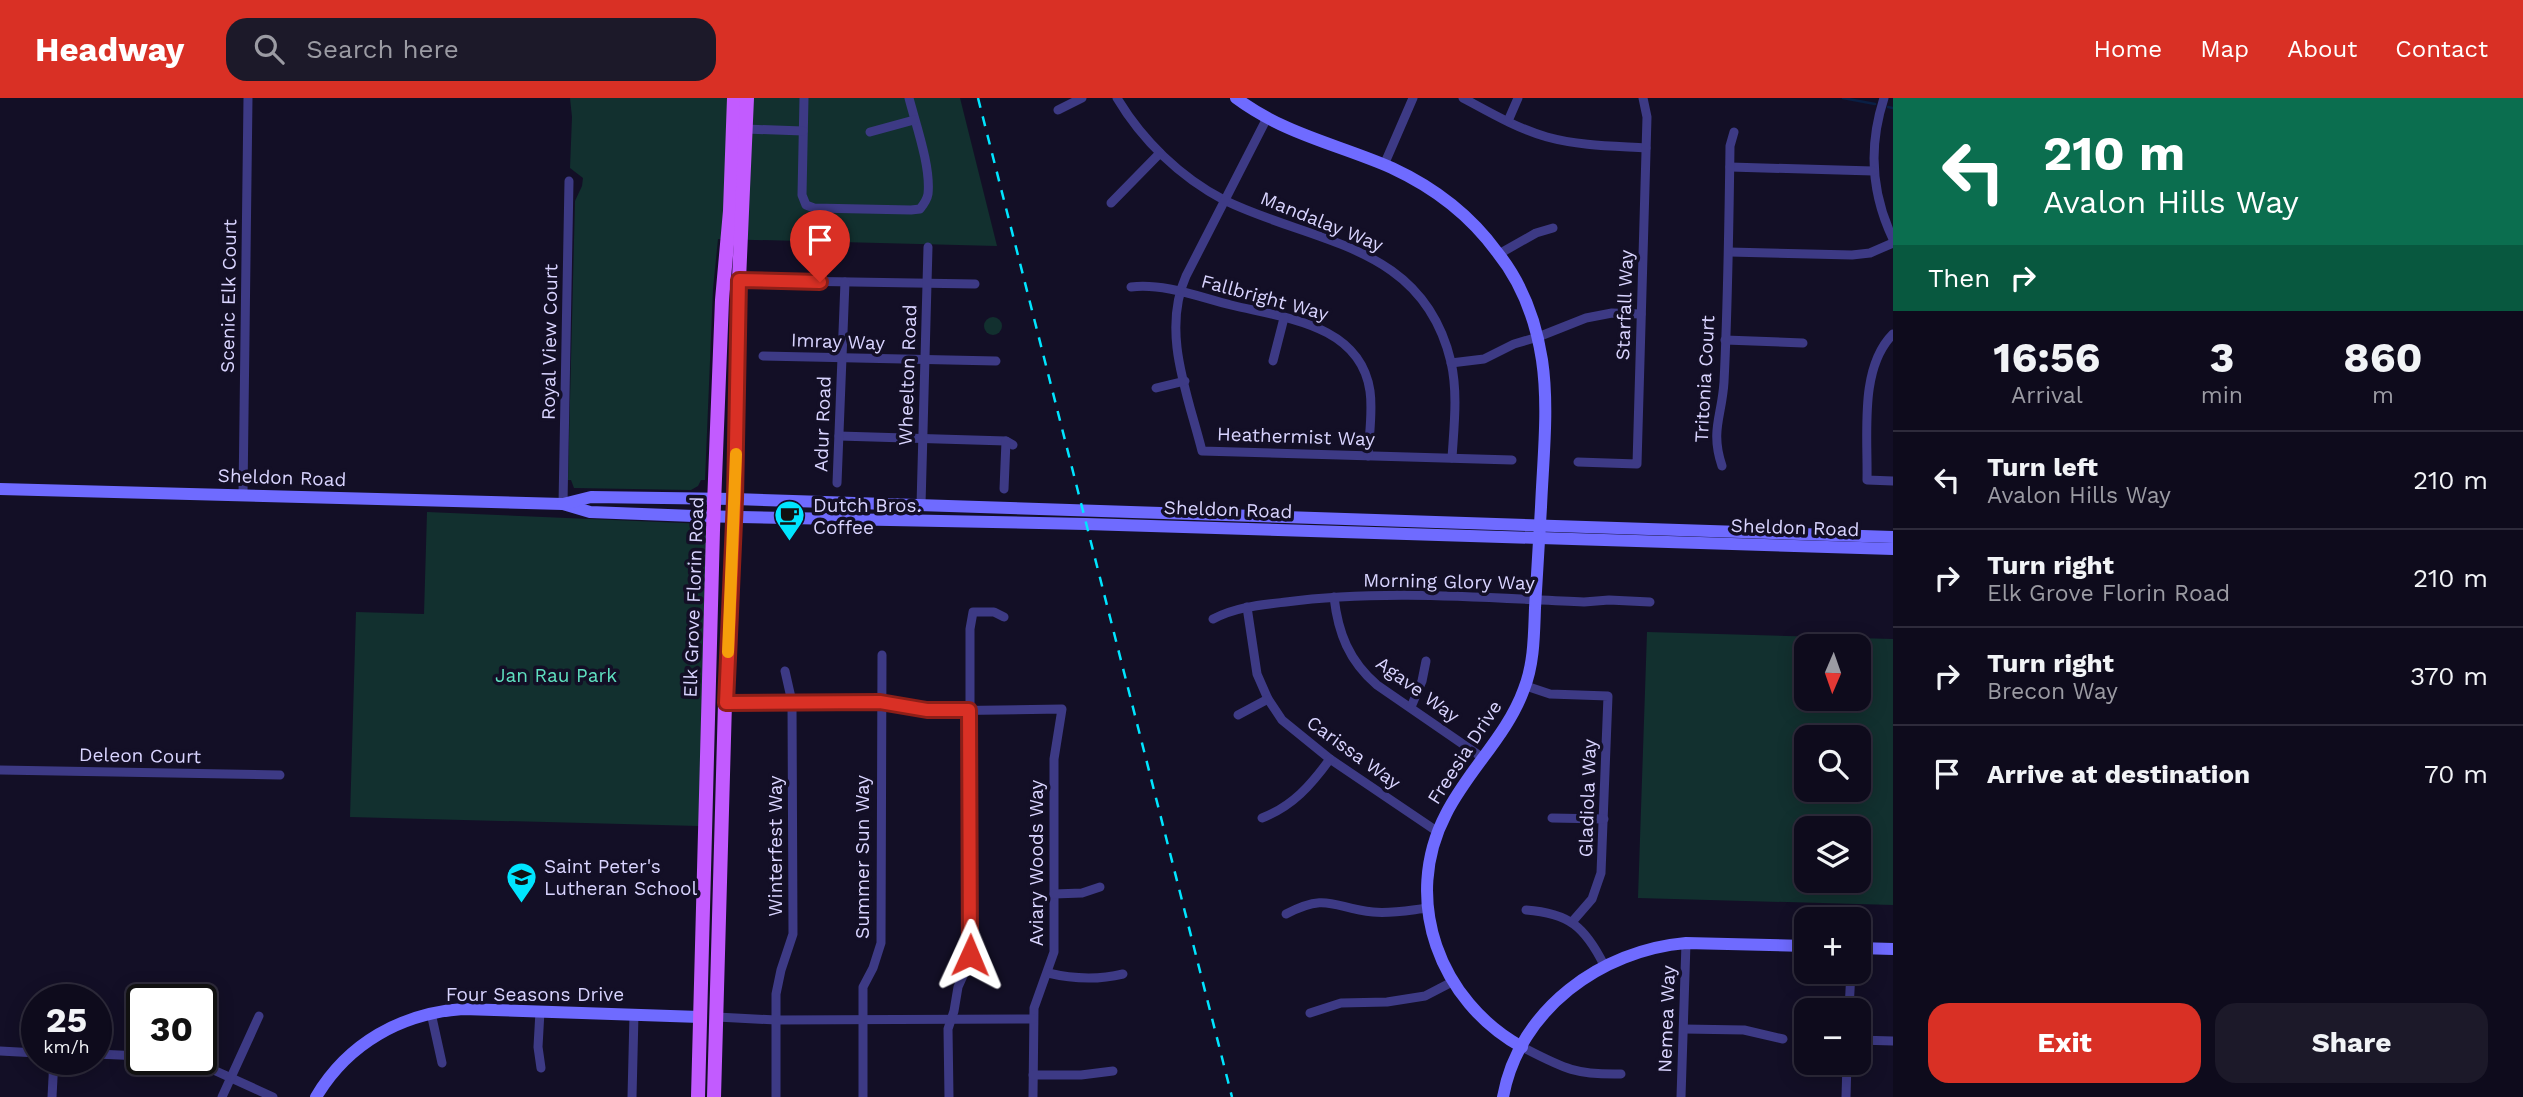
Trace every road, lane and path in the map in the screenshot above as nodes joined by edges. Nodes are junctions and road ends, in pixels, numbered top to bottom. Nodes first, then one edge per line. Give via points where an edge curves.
1 (248, 98) edge
2 (734, 98) edge
3 (747, 98) edge
4 (804, 98) edge
5 (909, 98) edge
6 (1082, 98) edge
7 (1117, 98) edge
8 (1236, 98) edge
9 (1413, 98) edge
10 (1462, 98) edge
11 (1518, 98) edge
12 (1643, 98) edge
13 (1884, 98) edge
14 (1058, 110) dead end
15 (1267, 118) junction
16 (914, 120) junction
17 (1508, 121) junction
18 (746, 129) junction
19 (803, 131) junction
20 (870, 132) dead end
21 (1734, 132) dead end
22 (1646, 148) junction
23 (1160, 153) junction
24 (1384, 165) junction
25 (1730, 167) junction
26 (1873, 171) junction
27 (569, 181) dead end
28 (1224, 200) junction
29 (1111, 203) dead end
30 (1553, 228) dead end
31 (1893, 241) edge
32 (929, 247) dead end
33 (1728, 252) junction
34 (1499, 254) junction
35 (726, 259) junction
36 (739, 280) junction
37 (845, 282) junction
38 (928, 283) junction
39 (975, 284) dead end
40 (1131, 287) dead end
41 (1179, 293) junction
42 (1641, 314) junction
43 (1284, 318) junction
44 (1893, 334) edge
45 (1538, 337) junction
46 (1725, 340) junction
47 (1803, 343) dead end
48 (763, 356) dead end
49 (842, 358) junction
50 (925, 361) junction
51 (996, 362) dead end
52 (1273, 362) dead end
53 (1451, 363) junction
54 (1185, 381) junction
55 (1156, 388) dead end
56 (839, 436) junction
57 (923, 439) junction
58 (1368, 456) junction
59 (1452, 458) junction
60 (1511, 460) dead end
61 (1578, 462) dead end
62 (1722, 466) dead end
63 (1893, 481) edge
64 (837, 484) dead end
65 (1004, 488) dead end
66 (0, 489) edge
67 (243, 495) junction
68 (716, 499) junction
69 (735, 499) junction
70 (563, 504) junction
71 (921, 505) junction
72 (950, 506) junction
73 (715, 516) junction
74 (734, 517) junction
75 (881, 519) junction
76 (1540, 531) junction
77 (1893, 537) edge
78 (1893, 549) edge
79 (1334, 597) junction
80 (1536, 600) junction
81 (1650, 602) dead end
82 (1247, 607) junction
83 (1004, 617) dead end
84 (1213, 619) dead end
85 (882, 655) dead end
86 (1426, 662) dead end
87 (785, 671) dead end
88 (1526, 686) junction
89 (1268, 699) junction
90 (792, 702) junction
91 (880, 702) junction
92 (726, 703) junction
93 (1410, 706) junction
94 (969, 710) junction
95 (1238, 715) dead end
96 (1483, 758) junction
97 (1330, 759) junction
98 (0, 770) edge
99 (280, 775) dead end
100 (1262, 818) dead end
101 (1552, 818) dead end
102 (1604, 819) junction
103 (1437, 832) junction
104 (1100, 887) dead end
105 (1054, 894) junction
106 (1429, 908) junction
107 (1526, 910) dead end
108 (1286, 914) dead end
109 (1572, 922) junction
110 (1686, 943) junction
111 (1794, 946) edge
112 (1871, 948) edge
113 (1893, 949) edge
114 (1604, 965) junction
115 (1048, 973) junction
116 (1123, 974) dead end
117 (1452, 982) junction
118 (700, 989) junction
119 (540, 1011) junction
120 (431, 1013) junction
121 (1310, 1013) dead end
122 (635, 1014) junction
123 (259, 1016) dead end
124 (701, 1017) junction
125 (717, 1017) junction
126 (862, 1019) junction
127 (951, 1019) junction
128 (1033, 1019) junction
129 (776, 1020) junction
130 (1684, 1029) junction
131 (1783, 1039) dead end
132 (1871, 1040) edge
133 (1893, 1041) edge
134 (1522, 1047) junction
135 (0, 1051) edge
136 (21, 1052) edge
137 (442, 1063) dead end
138 (541, 1068) dead end
139 (217, 1071) edge
140 (1113, 1071) dead end
141 (1621, 1074) dead end
142 (53, 1075) edge
143 (1033, 1075) junction
144 (1847, 1075) edge
145 (230, 1077) junction
146 (52, 1097) edge
147 (222, 1097) edge
148 (273, 1097) edge
149 (316, 1097) edge
150 (632, 1097) edge
151 (698, 1097) edge
152 (704, 1097) edge
153 (714, 1097) edge
154 (776, 1097) edge
155 (863, 1097) edge
156 (948, 1097) edge
157 (1033, 1097) edge
158 (1503, 1097) edge
159 (1681, 1097) edge
160 (1846, 1097) edge

1 - 67 street, Scenic Elk Court
2 - 35 main road, Elk Grove Florin Road
3 - 18 main road, Elk Grove Florin Road
4 - 19 street
5 - 16 street
6 - 14 street
7 - 23 street, Mandalay Way
8 - 15 main road, Freesia Drive
9 - 24 street
10 - 17 street
11 - 17 street
12 - 22 street, Starfall Way
13 - 26 street via 1875,134
15 - 24 main road, Freesia Drive
15 - 28 street, Heathermist Way
16 - 19 street via 928,194 920,209 911,210 806,205 802,195
16 - 20 street
17 - 22 street via 1546,137 1579,144
18 - 19 street
18 - 36 main road, Elk Grove Florin Road
21 - 25 street, Tritonia Court
22 - 42 street, Starfall Way
23 - 28 street, Mandalay Way
23 - 29 street
24 - 34 main road, Freesia Drive via 1450,204
25 - 26 street
25 - 33 street, Tritonia Court
26 - 31 street via 1880,209
27 - 70 street, Royal View Court
28 - 41 street, Heathermist Way
28 - 53 street, Mandalay Way via 1349,247 1394,272 1428,309
30 - 34 street
31 - 33 street via 1870,253 1852,255
32 - 38 street, Wheelton Road
33 - 46 street, Tritonia Court
34 - 45 main road, Freesia Drive via 1524,297
35 - 36 main road via 731,275
35 - 68 main road, Elk Grove Florin Road
36 - 37 street
36 - 69 main road, Elk Grove Florin Road
37 - 38 street
37 - 49 street, Adur Road
38 - 39 street
38 - 50 street, Wheelton Road
40 - 41 street, Fallbright Way
41 - 43 street, Fallbright Way
41 - 54 street, Heathermist Way via 1175,333
42 - 45 street via 1586,318
42 - 61 street, Starfall Way via 1637,464
43 - 52 street
43 - 58 street, Fallbright Way via 1333,334 1361,365 1370,398
44 - 63 street via 1880,349 1871,372 1867,480
45 - 53 street via 1484,359
45 - 76 main road, Freesia Drive via 1545,392
46 - 47 street
46 - 62 street, Tritonia Court via 1724,386 1715,428
48 - 49 street, Imray Way
49 - 50 street, Imray Way
49 - 56 street, Adur Road
50 - 51 street, Imray Way
50 - 57 street, Wheelton Road
53 - 59 street, Mandalay Way via 1455,396
54 - 55 street
54 - 58 street, Heathermist Way via 1202,451
56 - 57 street
56 - 64 street, Adur Road
57 - 65 street via 1009,443
57 - 71 street, Wheelton Road
58 - 59 street, Heathermist Way
59 - 60 street, Heathermist Way
66 - 67 main road, Sheldon Road
67 - 70 main road, Sheldon Road
68 - 69 main road, Sheldon Road
68 - 70 main road, Sheldon Road via 591,497
68 - 73 main road, Elk Grove Florin Road
69 - 71 main road, Sheldon Road
69 - 74 main road, Elk Grove Florin Road
70 - 73 main road, Sheldon Road via 590,512
71 - 72 main road, Sheldon Road
72 - 75 main road
72 - 76 main road, Sheldon Road
73 - 74 main road, Sheldon Road
73 - 118 main road, Elk Grove Florin Road
74 - 75 main road, Sheldon Road
74 - 92 main road, Elk Grove Florin Road
75 - 76 main road, Sheldon Road
76 - 77 main road, Sheldon Road
76 - 78 main road, Sheldon Road
76 - 80 main road, Freesia Drive
79 - 80 street, Morning Glory Way
79 - 82 street, Morning Glory Way
79 - 93 street, Agave Way via 1340,633 1352,658 1370,679
80 - 81 street, Morning Glory Way
80 - 88 main road, Freesia Drive
82 - 84 street, Morning Glory Way
82 - 89 street, Carissa Way via 1258,674
83 - 94 street via 974,612
85 - 91 street, Summer Sun Way
86 - 93 street
87 - 90 street, Winterfest Way
88 - 96 main road, Freesia Drive via 1513,715
88 - 102 street, Gladiola Way via 1543,693 1608,696
89 - 95 street
89 - 97 street, Carissa Way via 1288,726
90 - 91 street
90 - 92 street
90 - 129 street, Winterfest Way via 793,934 778,982
91 - 94 street via 927,710
91 - 126 street, Summer Sun Way via 881,943 863,987
92 - 125 main road, Elk Grove Florin Road
93 - 96 street, Agave Way
94 - 105 street, Aviary Woods Way via 1062,709 1054,759
94 - 127 street via 970,955
96 - 103 main road, Freesia Drive
97 - 100 street via 1301,794
97 - 103 street, Carissa Way
98 - 99 street, Deleon Court
101 - 102 street
102 - 109 street, Gladiola Way via 1599,882
103 - 106 main road, Freesia Drive via 1430,863
104 - 105 street
105 - 115 street, Aviary Woods Way via 1054,952
106 - 108 street via 1378,912 1325,902
106 - 117 main road, Freesia Drive via 1437,948
107 - 109 street via 1552,913
109 - 114 street via 1592,942
110 - 111 main road
110 - 114 main road via 1649,948
110 - 130 street, Nemea Way
112 - 113 main road
114 - 134 main road via 1551,1007
115 - 116 street via 1071,978
115 - 128 street, Aviary Woods Way via 1036,998
117 - 121 street via 1425,996 1341,1003
117 - 134 main road, Freesia Drive via 1480,1017
118 - 124 main road, Elk Grove Florin Road
118 - 125 main road
119 - 120 main road, Four Seasons Drive
119 - 122 main road, Four Seasons Drive
119 - 138 street
120 - 137 street
120 - 149 main road, Four Seasons Drive via 401,1023 359,1047
122 - 124 main road, Four Seasons Drive
122 - 150 street
123 - 145 street
124 - 151 main road, Elk Grove Florin Road
124 - 152 main road via 707,1033
125 - 129 street
125 - 153 main road, Elk Grove Florin Road
126 - 127 street
126 - 129 street
126 - 155 street, Summer Sun Way
127 - 128 street
127 - 156 street
128 - 143 street, Aviary Woods Way
129 - 154 street, Winterfest Way
130 - 131 street via 1744,1030
130 - 159 street, Nemea Way
132 - 133 street
134 - 141 street via 1577,1072
134 - 158 main road
135 - 136 street
139 - 145 street
140 - 143 street
142 - 146 street
143 - 157 street, Aviary Woods Way
144 - 160 street
145 - 147 street
145 - 148 street

